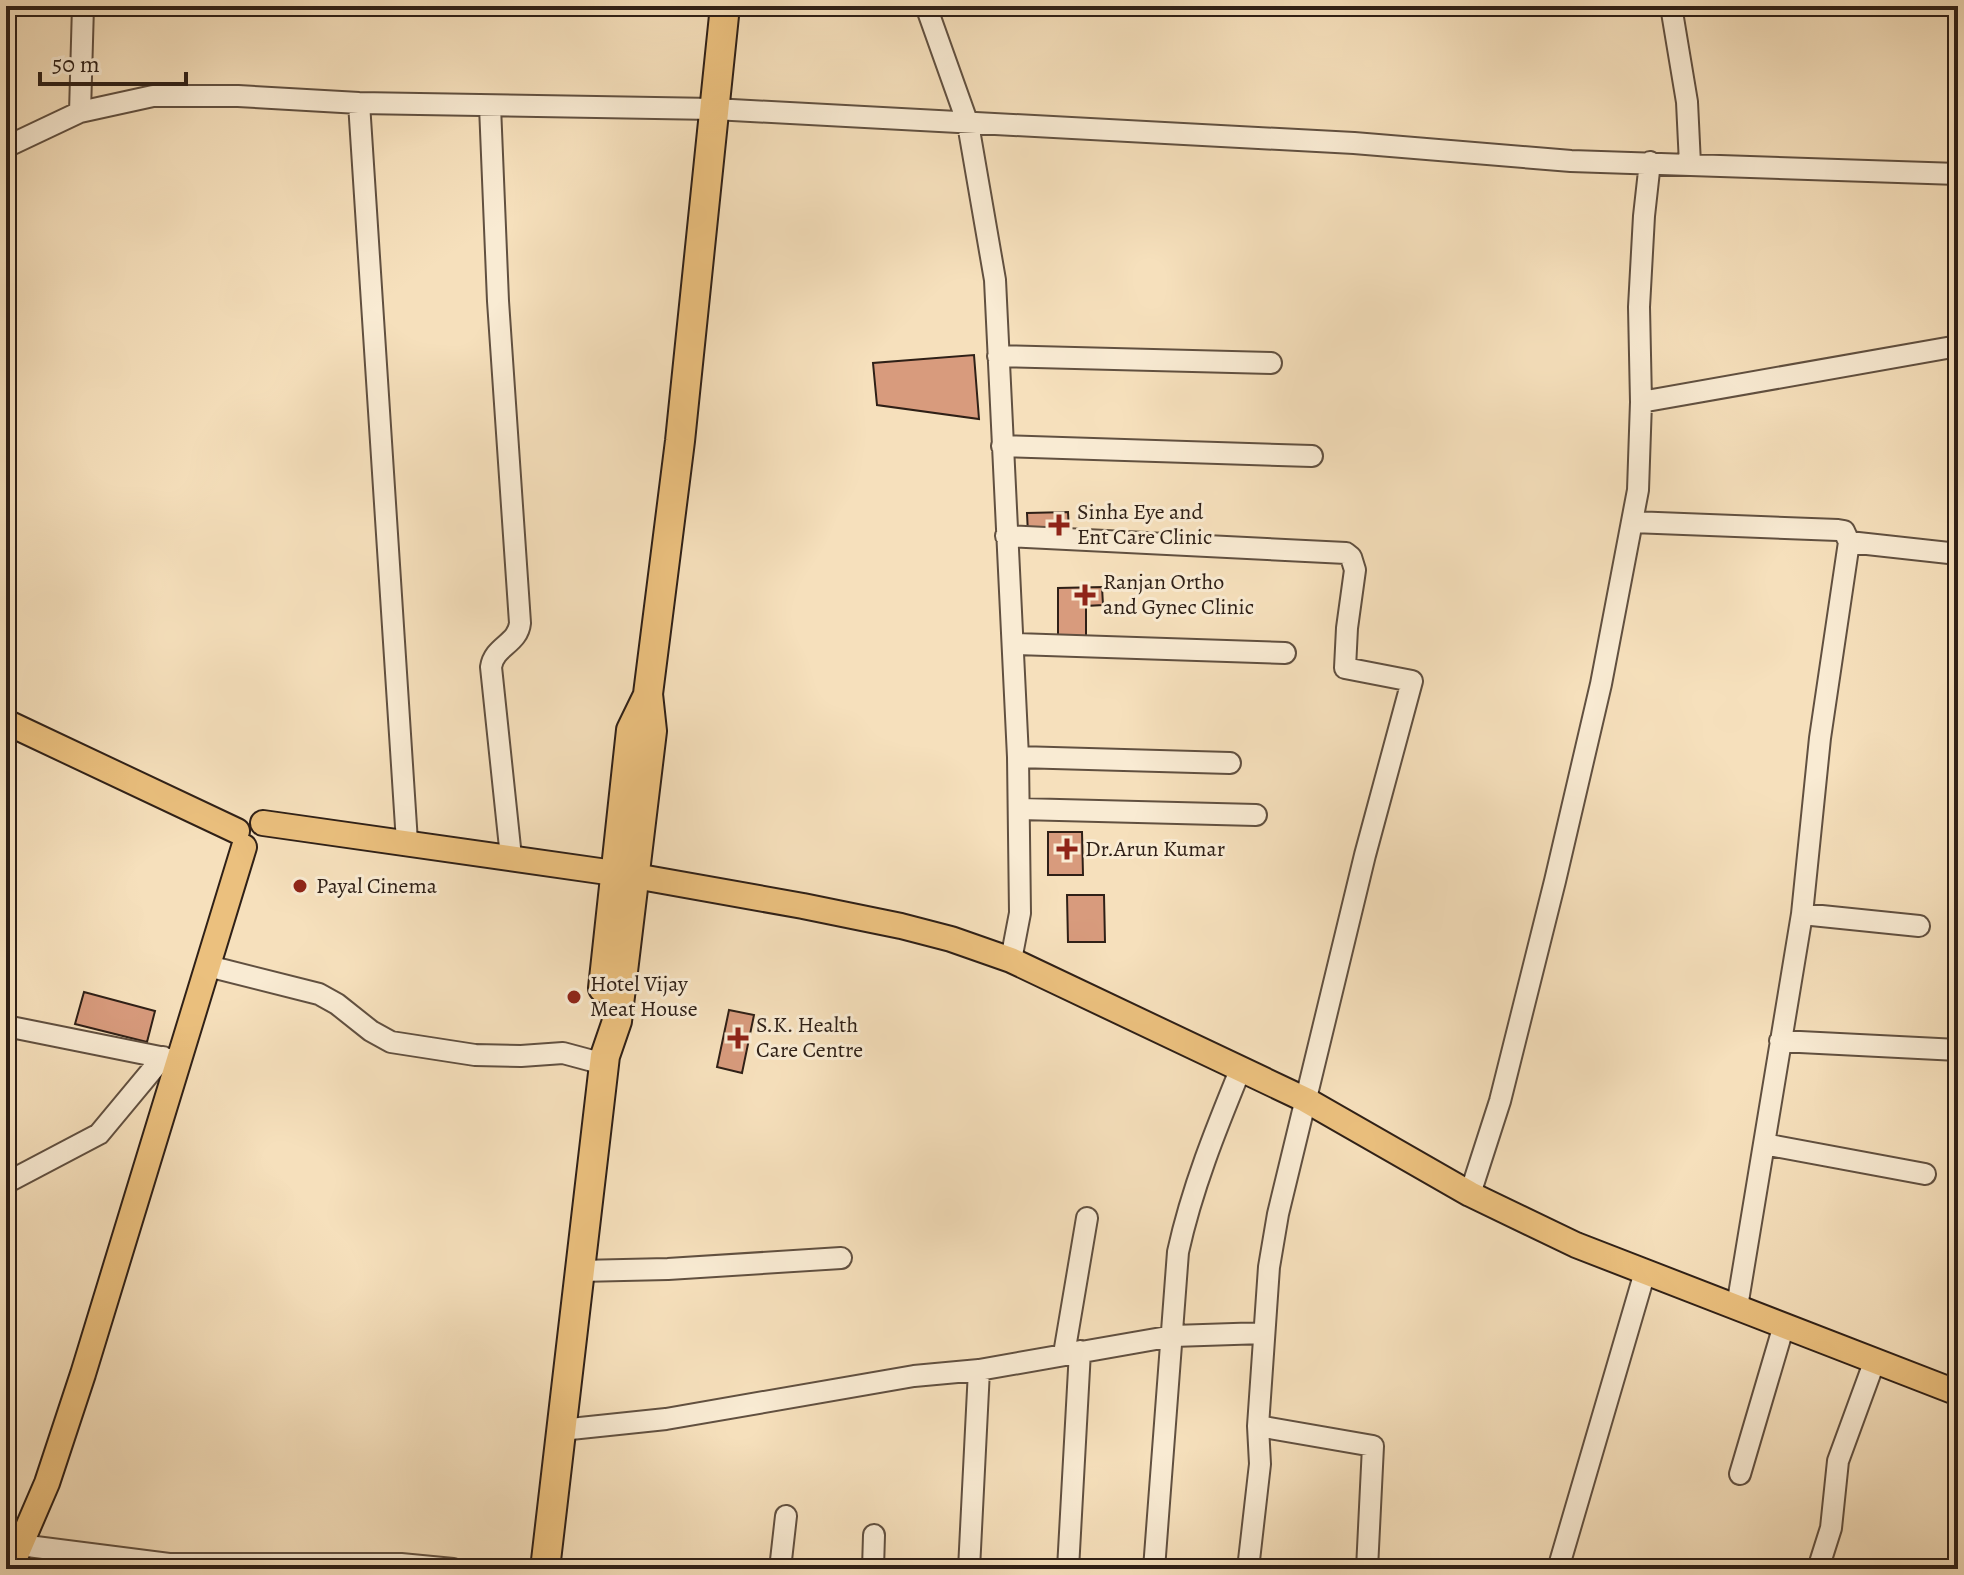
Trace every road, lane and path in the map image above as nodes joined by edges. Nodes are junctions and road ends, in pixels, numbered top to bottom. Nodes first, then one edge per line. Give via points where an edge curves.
1 (83, 6) edge
2 (725, 6) edge
3 (926, 6) edge
4 (1671, 6) edge
5 (359, 103) junction
6 (490, 106) junction
7 (714, 109) junction
8 (80, 112) junction
9 (968, 124) junction
10 (6, 147) edge
11 (1650, 162) junction
12 (1690, 164) junction
13 (1958, 174) edge
14 (1958, 346) edge
15 (998, 356) junction
16 (1271, 363) dead end
17 (1641, 402) junction
18 (1002, 446) junction
19 (1312, 456) dead end
20 (1632, 522) junction
21 (1006, 536) junction
22 (1849, 542) junction
23 (1958, 554) edge
24 (1015, 644) junction
25 (1285, 653) dead end
26 (6, 722) edge
27 (1018, 757) junction
28 (1230, 763) dead end
29 (1020, 809) junction
30 (1256, 815) dead end
31 (241, 839) junction
32 (407, 842) junction
33 (511, 857) junction
34 (624, 874) junction
35 (1802, 914) junction
36 (1919, 926) dead end
37 (1011, 960) junction
38 (208, 966) junction
39 (6, 1026) edge
40 (1780, 1041) junction
41 (1958, 1050) edge
42 (172, 1059) junction
43 (605, 1060) junction
44 (1241, 1068) junction
45 (1306, 1100) junction
46 (1764, 1144) junction
47 (1925, 1174) dead end
48 (6, 1183) edge
49 (1470, 1194) junction
50 (1087, 1218) dead end
51 (841, 1258) dead end
52 (579, 1271) junction
53 (1645, 1272) junction
54 (1737, 1307) junction
55 (1784, 1325) junction
56 (1264, 1333) junction
57 (1173, 1336) junction
58 (1072, 1352) junction
59 (1875, 1360) junction
60 (979, 1370) junction
61 (1958, 1393) edge
62 (1258, 1426) junction
63 (561, 1430) junction
64 (1740, 1474) dead end
65 (786, 1516) dead end
66 (874, 1535) dead end
67 (20, 1545) junction
68 (10, 1569) edge
69 (453, 1569) edge
70 (545, 1569) edge
71 (780, 1569) edge
72 (873, 1569) edge
73 (969, 1569) edge
74 (1068, 1569) edge
75 (1154, 1569) edge
76 (1248, 1569) edge
77 (1367, 1569) edge
78 (1558, 1569) edge
79 (1818, 1569) edge

1 - 8 street
2 - 7 highway
3 - 9 street
4 - 12 street via 1687,102
5 - 6 street
5 - 8 street via 153,96
5 - 32 street
6 - 7 street
6 - 33 street via 520,623 518,635 494,655 491,667
7 - 9 street
7 - 34 highway via 648,694 652,731
8 - 10 street
9 - 11 street
9 - 15 street via 995,280
11 - 12 street
11 - 17 street via 1639,307
12 - 13 street
14 - 17 street
15 - 16 street
15 - 18 street
17 - 20 street
18 - 19 street
18 - 21 street
20 - 22 street via 1838,530
20 - 49 street via 1555,881 1500,1101
21 - 24 street
21 - 45 street via 1351,557 1355,570 1345,668 1412,681
22 - 23 street
22 - 35 street via 1820,738
24 - 25 street
24 - 27 street
26 - 31 main road
27 - 28 street
27 - 29 street
29 - 30 street
29 - 37 street via 1020,913
31 - 32 main road via 241,824 256,819
31 - 38 main road
32 - 33 main road
33 - 34 main road
34 - 37 main road via 901,926
34 - 43 highway via 617,1021
35 - 36 street
35 - 40 street
37 - 44 main road
38 - 42 main road
38 - 43 street via 329,998 391,1042 475,1055 563,1053
39 - 42 street
40 - 41 street
40 - 46 street
42 - 48 street via 99,1134
42 - 67 main road via 56,1456
43 - 52 highway
44 - 45 main road
44 - 57 street via 1187,1210 1175,1278
45 - 49 main road
45 - 56 street via 1278,1214
46 - 47 street
46 - 54 street
49 - 53 main road
50 - 58 street
51 - 52 street
52 - 63 highway
53 - 54 main road
53 - 78 street
54 - 55 main road
55 - 59 main road
55 - 64 street
56 - 57 street
56 - 62 street
57 - 58 street
57 - 75 street
58 - 60 street
58 - 74 street
59 - 61 main road
59 - 79 street via 1838,1461 1831,1528
60 - 63 street via 914,1376 666,1419
60 - 73 street
62 - 76 street via 1260,1464
62 - 77 street via 1373,1446
63 - 70 highway
65 - 71 street
66 - 72 street
67 - 68 main road
67 - 69 street via 169,1564 401,1564

